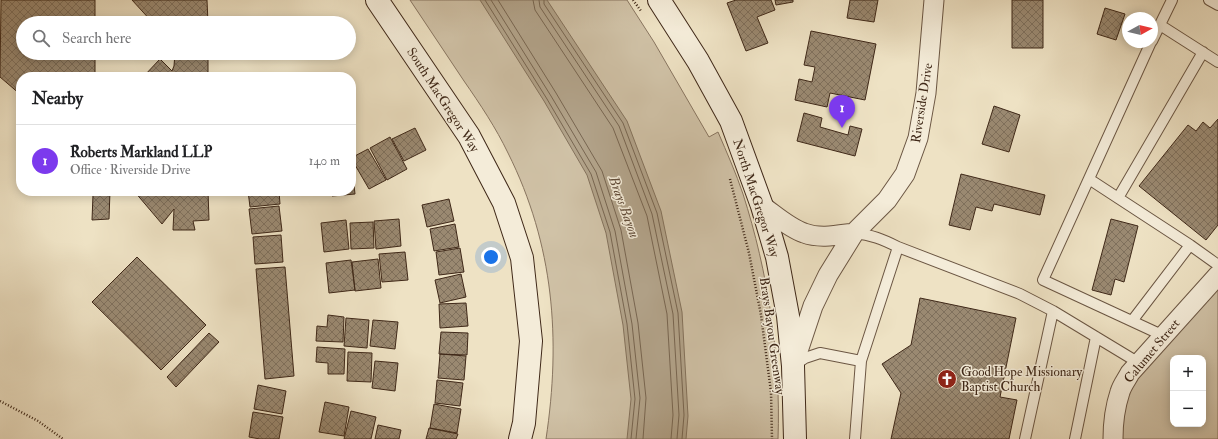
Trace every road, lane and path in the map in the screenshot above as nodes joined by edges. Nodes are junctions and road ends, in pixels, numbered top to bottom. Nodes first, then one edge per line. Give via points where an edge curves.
1 (377, 0) edge
2 (633, 0) edge
3 (659, 0) edge
4 (934, 0) edge
5 (1172, 0) edge
6 (1209, 0) edge
7 (1218, 5) edge
8 (641, 12) dead end
9 (1160, 25) junction
10 (1158, 29) edge
11 (1149, 48) edge
12 (1203, 52) junction
13 (1218, 62) edge
14 (729, 176) dead end
15 (1089, 179) junction
16 (1118, 198) junction
17 (762, 206) junction
18 (854, 233) junction
19 (1190, 245) junction
20 (898, 247) junction
21 (1218, 265) edge
22 (1218, 275) edge
23 (1053, 311) junction
24 (1132, 321) junction
25 (1164, 336) junction
26 (1096, 337) junction
27 (861, 361) junction
28 (1139, 363) junction
29 (793, 366) junction
30 (0, 401) edge
31 (63, 439) edge
32 (520, 439) edge
33 (772, 439) edge
34 (795, 439) edge
35 (855, 439) edge
36 (1024, 439) edge
37 (1075, 439) edge
38 (1113, 439) edge

1 - 32 main road, South MacGregor Way via 470,136 504,203 522,258 531,341 524,423
2 - 8 path
3 - 17 main road, North MacGregor Way via 698,61 731,121
4 - 18 street, Riverside Drive via 926,93 918,138 905,174 887,200
5 - 9 lane
6 - 7 lane
9 - 10 lane
9 - 12 lane
11 - 15 lane
12 - 13 lane
12 - 16 lane
14 - 33 path, Brays Bayou Greenway via 749,253 761,315 771,392
15 - 16 lane
15 - 24 lane via 1043,280
16 - 19 lane
17 - 18 street via 804,233 827,236
17 - 29 main road, North MacGregor Way via 777,258 788,316
18 - 20 lane via 870,235
18 - 29 street, Riverside Drive via 828,274 813,306
19 - 21 lane
19 - 24 lane
20 - 23 lane via 1020,294
20 - 27 lane
22 - 25 street, Calumet Street
23 - 26 lane
23 - 36 lane
24 - 25 lane
25 - 28 street, Calumet Street
26 - 28 lane
26 - 37 lane
27 - 29 lane via 820,353 805,358
27 - 35 lane
28 - 38 street, Calumet Street via 1120,391
29 - 34 main road, North MacGregor Way
30 - 31 path via 38,421

